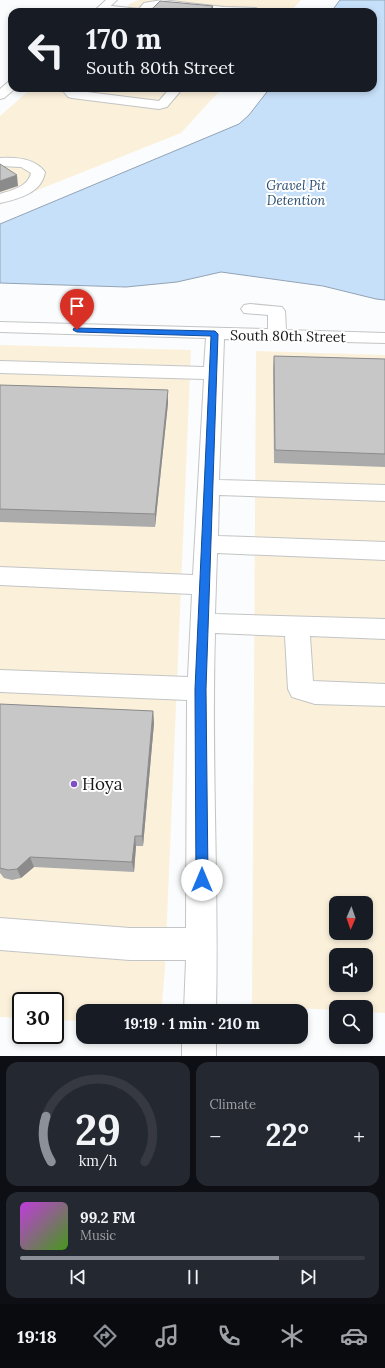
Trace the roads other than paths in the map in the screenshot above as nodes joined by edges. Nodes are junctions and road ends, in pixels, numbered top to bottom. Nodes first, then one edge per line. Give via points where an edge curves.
1 (112, 0) edge
2 (197, 0) edge
3 (207, 0) edge
4 (181, 5) junction
5 (102, 8) edge
6 (145, 8) edge
7 (202, 8) edge
8 (257, 8) edge
9 (8, 88) edge
10 (70, 92) edge
11 (173, 92) edge
12 (0, 95) edge
13 (0, 162) edge
14 (0, 199) edge
15 (250, 309) dead end
16 (0, 328) edge
17 (215, 334) junction
18 (278, 335) junction
19 (385, 338) edge
20 (0, 367) edge
21 (213, 373) junction
22 (208, 487) junction
23 (385, 493) edge
24 (206, 544) junction
25 (385, 551) edge
26 (0, 576) edge
27 (204, 585) junction
28 (203, 623) junction
29 (298, 626) junction
30 (385, 630) edge
31 (0, 682) edge
32 (200, 689) junction
33 (385, 695) edge
34 (0, 934) edge
35 (202, 944) junction
36 (200, 1004) edge
37 (199, 1044) edge
38 (199, 1056) edge

1 - 5 street
2 - 4 street
3 - 8 street via 261,2
4 - 6 street via 161,3
4 - 7 street
9 - 12 street
10 - 11 street via 159,105
13 - 14 street via 23,163 38,172 38,177 32,185
15 - 18 street via 276,311
16 - 17 street, South 80th Street
17 - 18 street, South 80th Street
17 - 21 street
18 - 19 street, South 80th Street
20 - 21 street
21 - 22 street
22 - 23 street
22 - 24 street
24 - 25 street
24 - 27 street
26 - 27 street
27 - 28 street
28 - 29 street
28 - 32 street
29 - 30 street
29 - 33 street via 301,689 315,693
31 - 32 street
32 - 35 street
34 - 35 street via 130,944
35 - 36 street
37 - 38 street

